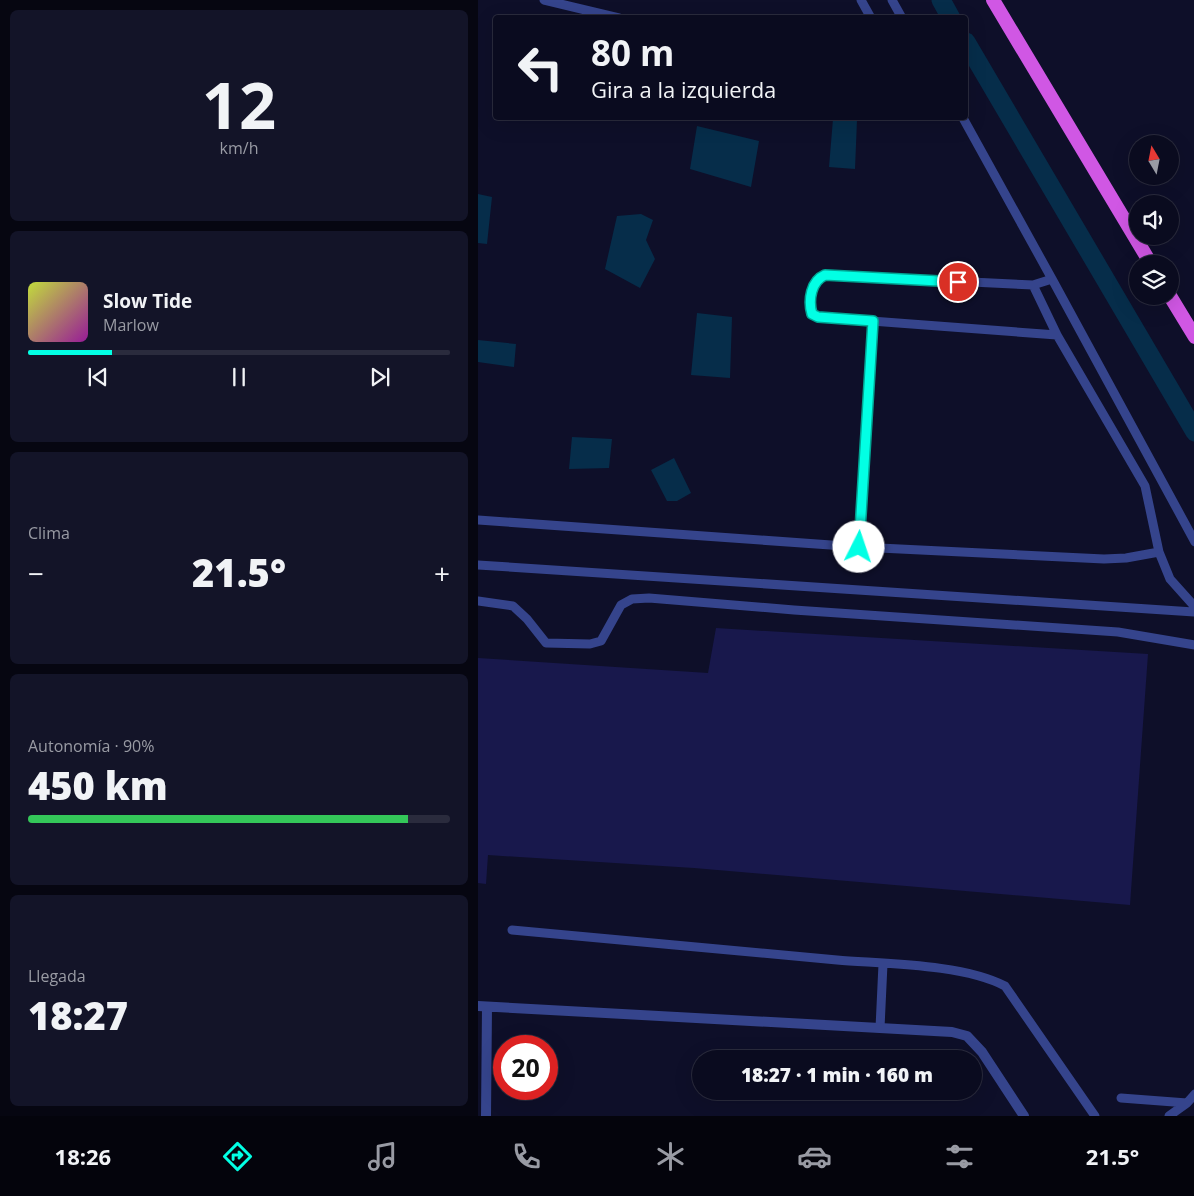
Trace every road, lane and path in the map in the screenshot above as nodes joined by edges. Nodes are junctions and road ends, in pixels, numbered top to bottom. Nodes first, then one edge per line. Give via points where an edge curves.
1 (544, 0) edge
2 (861, 0) edge
3 (892, 0) edge
4 (993, 0) edge
5 (606, 15) edge
6 (869, 15) edge
7 (900, 15) edge
8 (964, 120) edge
9 (1146, 255) edge
10 (1052, 279) junction
11 (1033, 286) junction
12 (1175, 305) edge
13 (873, 321) junction
14 (1057, 335) junction
15 (1194, 336) edge
16 (478, 520) edge
17 (1194, 542) edge
18 (859, 547) junction
19 (1159, 552) junction
20 (478, 565) edge
21 (478, 601) edge
22 (1194, 607) edge
23 (1194, 612) edge
24 (1194, 645) edge
25 (512, 930) dead end
26 (883, 964) junction
27 (482, 1006) edge
28 (880, 1028) junction
29 (1194, 1094) edge
30 (1121, 1098) dead end
31 (1187, 1103) junction
32 (486, 1116) edge
33 (1024, 1116) edge
34 (1095, 1116) edge
35 (1169, 1116) edge

1 - 5 lane
2 - 6 lane
3 - 7 lane
4 - 9 highway
8 - 10 lane
10 - 11 lane
10 - 17 lane
11 - 13 lane via 825,275 818,278 810,306 812,314
11 - 14 lane
12 - 15 highway
13 - 14 lane
13 - 18 lane
14 - 19 lane via 1144,486
16 - 18 lane
18 - 19 lane via 1104,559
19 - 22 lane via 1170,579
20 - 23 lane
21 - 24 lane via 512,606 546,643 590,644 601,641 621,605 632,598 649,598 1118,632
25 - 26 lane
26 - 28 lane
26 - 34 lane via 974,973 1005,986
27 - 28 street
27 - 32 street
28 - 33 street via 952,1032 967,1036 982,1052
29 - 31 lane
30 - 31 lane
31 - 35 lane

